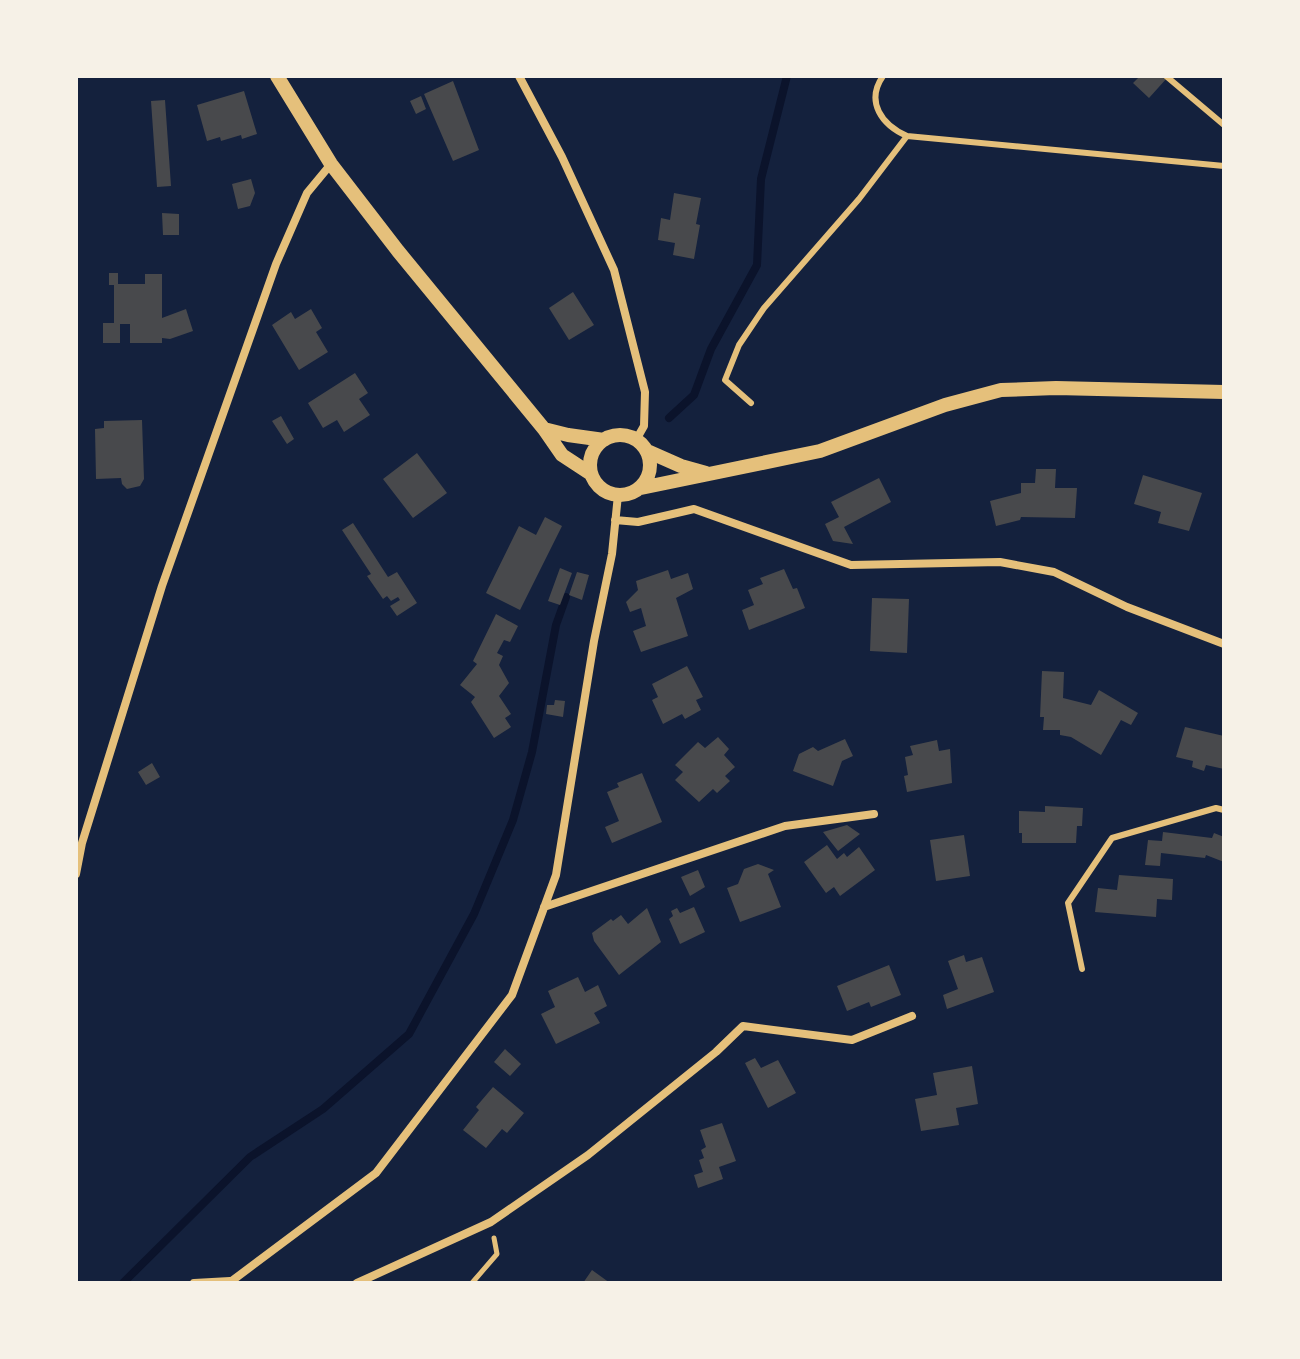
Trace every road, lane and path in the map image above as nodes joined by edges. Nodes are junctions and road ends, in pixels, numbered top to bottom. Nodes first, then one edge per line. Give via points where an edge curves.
1 (277, 76) edge
2 (519, 76) edge
3 (883, 76) edge
4 (1166, 76) edge
5 (1224, 125) edge
6 (907, 136) junction
7 (331, 164) junction
8 (1224, 166) edge
9 (1224, 392) edge
10 (751, 403) dead end
11 (544, 429) junction
12 (604, 440) junction
13 (641, 446) junction
14 (706, 473) junction
15 (591, 474) junction
16 (641, 488) junction
17 (618, 495) junction
18 (615, 520) junction
19 (1224, 644) edge
20 (1224, 810) edge
21 (874, 814) dead end
22 (76, 874) edge
23 (544, 907) junction
24 (1082, 969) dead end
25 (912, 1016) dead end
26 (491, 1222) junction
27 (230, 1282) edge
28 (194, 1283) edge
29 (357, 1283) edge
30 (472, 1283) edge

1 - 7 street
2 - 13 street via 614,270 645,392
3 - 6 lane via 876,88 877,110 888,126
4 - 5 lane
6 - 8 lane
6 - 10 lane via 739,345 725,380
7 - 11 street
7 - 22 street via 307,193 276,264 162,586
9 - 14 street via 1001,390 820,451
11 - 12 street
11 - 15 street via 562,455
12 - 13 street via 623,435
12 - 15 street via 592,455
13 - 14 street
13 - 16 street via 650,470
14 - 16 street
15 - 17 street via 603,490
16 - 17 street
17 - 18 street
18 - 19 street via 638,522 694,509 851,565 1000,562 1054,572
18 - 23 street via 556,875
20 - 24 lane via 1112,838 1068,903
21 - 23 street via 785,826
23 - 27 street via 512,995 376,1173
25 - 26 street via 852,1040 743,1026 588,1155
26 - 29 street
26 - 30 path via 497,1254
27 - 28 street

